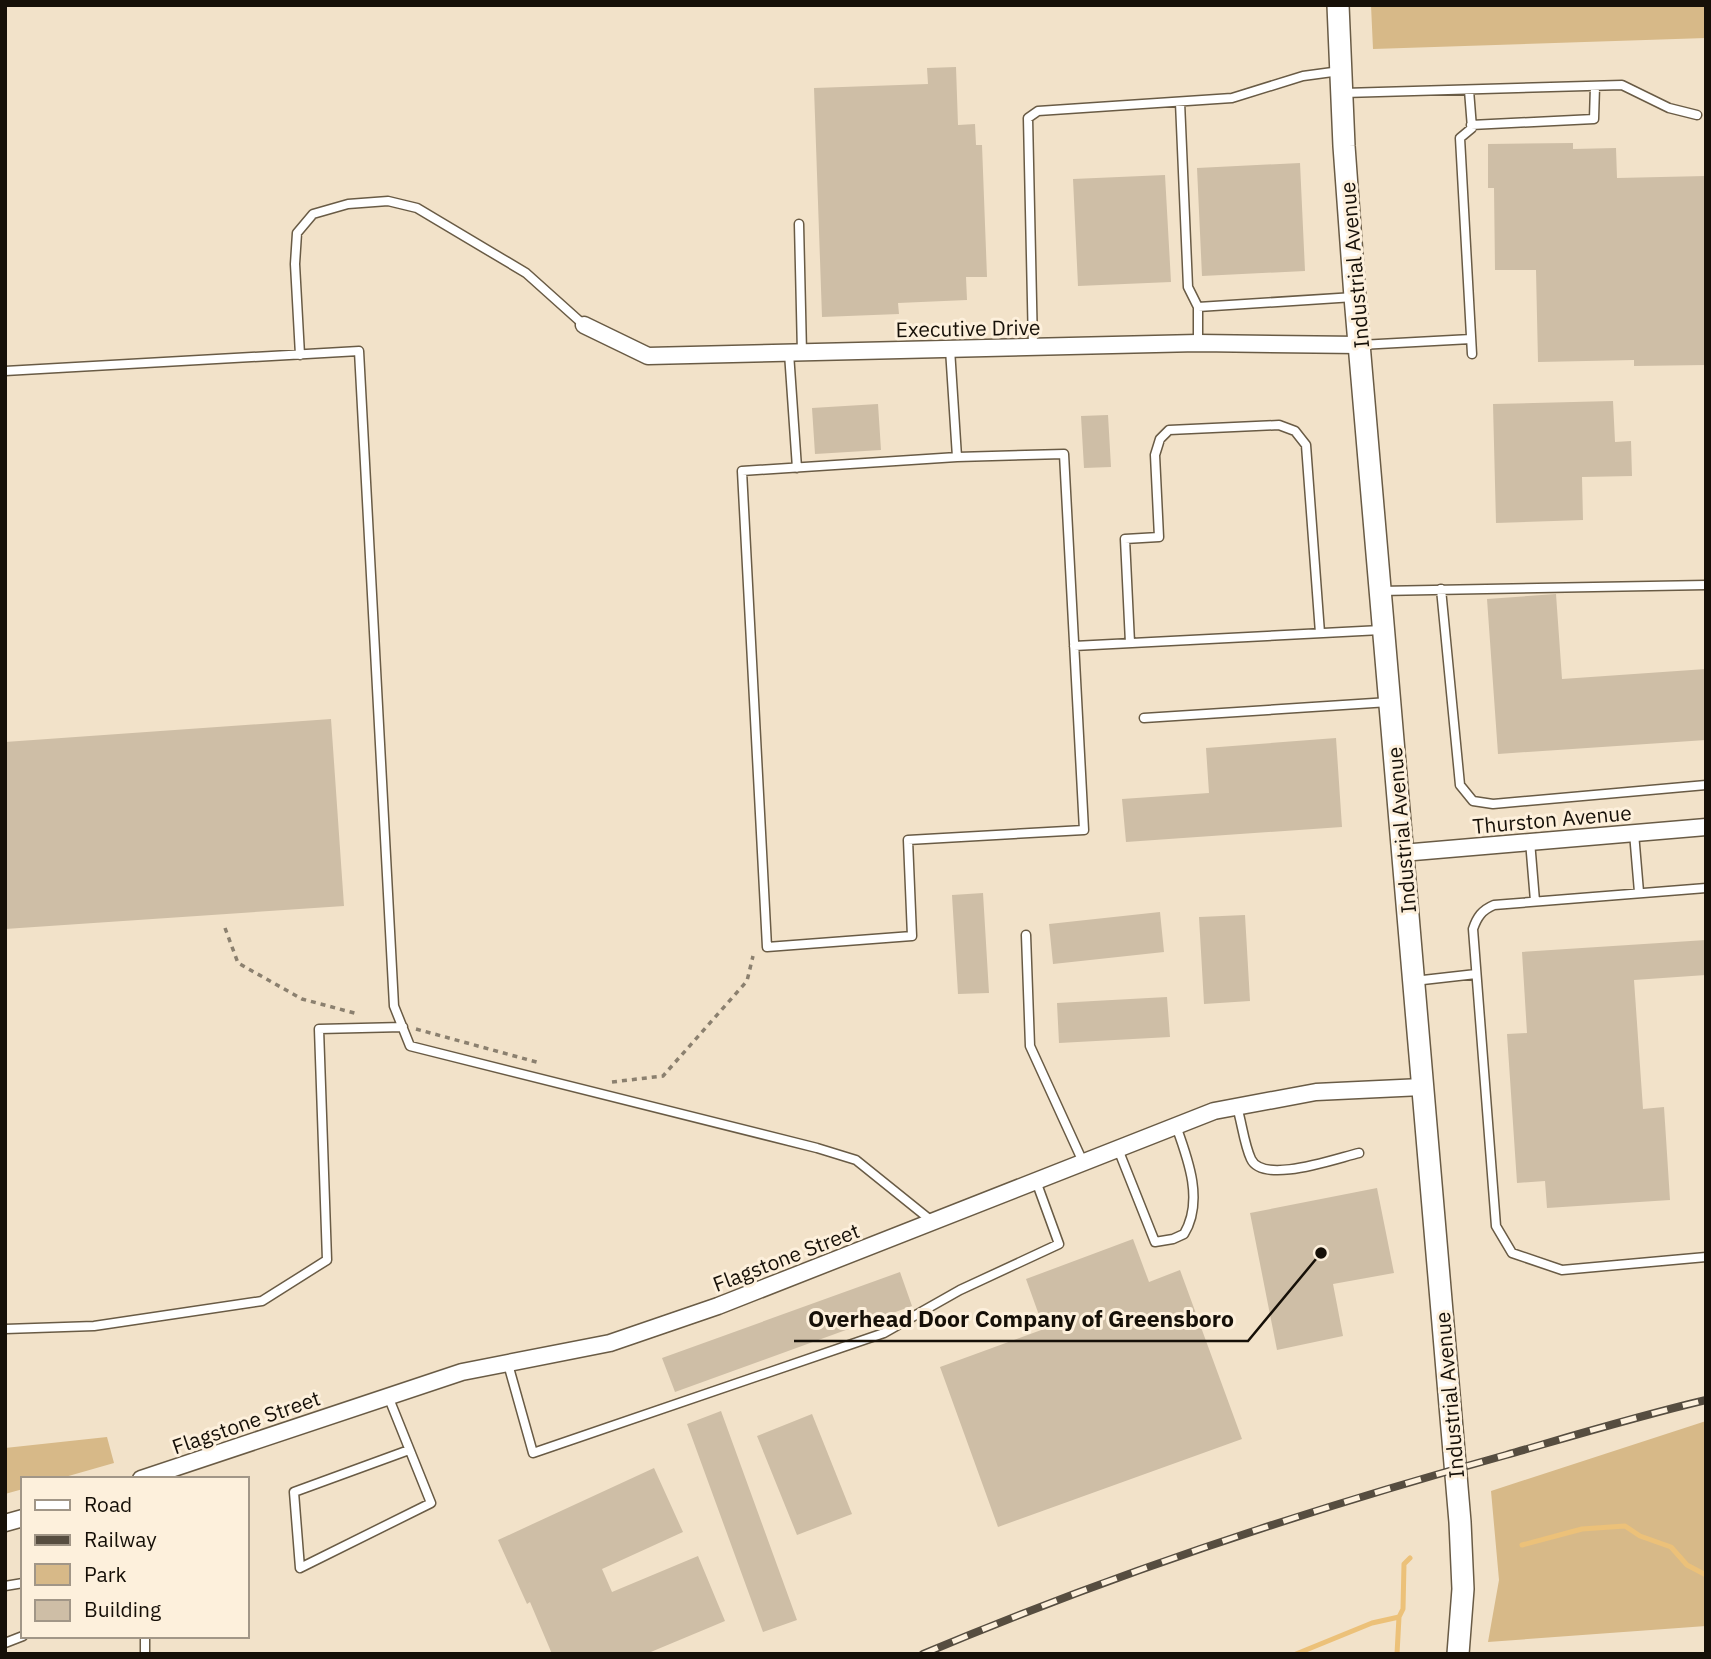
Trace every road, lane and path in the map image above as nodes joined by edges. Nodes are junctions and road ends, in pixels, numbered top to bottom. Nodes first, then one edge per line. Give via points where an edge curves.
1 (1338, 5) edge
2 (1340, 71) junction
3 (1595, 86) junction
4 (1469, 90) junction
5 (1341, 93) junction
6 (1180, 102) junction
7 (1697, 115) dead end
8 (1471, 125) junction
9 (799, 224) dead end
10 (1355, 297) junction
11 (1198, 307) junction
12 (584, 325) joint
13 (1471, 339) junction
14 (1198, 343) junction
15 (1360, 345) junction
16 (1033, 347) junction
17 (950, 349) junction
18 (795, 353) junction
19 (1472, 354) dead end
20 (300, 355) junction
21 (5, 370) edge
22 (957, 457) junction
23 (797, 468) junction
24 (1706, 585) edge
25 (1441, 589) junction
26 (1380, 591) junction
27 (1384, 630) junction
28 (1320, 633) junction
29 (1130, 643) junction
30 (1074, 646) junction
31 (1390, 702) junction
32 (1144, 718) dead end
33 (1706, 785) edge
34 (1706, 827) edge
35 (1634, 833) junction
36 (1530, 841) junction
37 (1402, 853) junction
38 (1706, 888) edge
39 (1639, 892) junction
40 (1535, 901) junction
41 (225, 928) dead end
42 (1026, 935) dead end
43 (753, 956) dead end
44 (1476, 974) junction
45 (1415, 981) junction
46 (369, 1017) dead end
47 (406, 1028) junction
48 (544, 1064) dead end
49 (611, 1082) dead end
50 (1422, 1087) junction
51 (1237, 1107) junction
52 (1176, 1126) junction
53 (1118, 1149) junction
54 (1359, 1153) dead end
55 (1083, 1163) junction
56 (1037, 1181) junction
57 (933, 1222) junction
58 (1706, 1257) edge
59 (5, 1329) edge
60 (508, 1364) junction
61 (388, 1396) junction
62 (410, 1450) junction
63 (150, 1477) edge
64 (1458, 1654) edge

1 - 2 main road, Industrial Avenue
2 - 5 main road, Industrial Avenue
2 - 6 lane via 1303,76 1232,98
3 - 4 lane
3 - 7 lane via 1622,85 1669,108
3 - 8 lane via 1594,119
4 - 5 lane
4 - 8 lane
5 - 10 main road, Industrial Avenue
6 - 11 lane via 1188,287
6 - 16 lane via 1038,111 1028,118
8 - 13 lane via 1460,138
9 - 18 lane
10 - 11 lane
10 - 15 main road, Industrial Avenue
11 - 14 lane
12 - 18 street, Executive Drive via 648,356
12 - 20 lane via 526,273 417,208 388,201 348,204 313,214 297,233
13 - 15 lane
13 - 19 lane
14 - 15 street, Executive Drive
14 - 16 street, Executive Drive
15 - 26 main road, Industrial Avenue
16 - 17 street, Executive Drive
17 - 18 street, Executive Drive
17 - 22 lane
18 - 23 lane
20 - 21 lane
20 - 47 lane via 359,351 394,1006
22 - 23 lane
22 - 30 lane via 1064,454
23 - 30 lane via 742,471 766,947 912,936 908,840 1084,830
24 - 25 lane
25 - 26 lane
25 - 33 lane via 1460,785 1473,801 1493,804
26 - 27 main road, Industrial Avenue
27 - 28 lane
27 - 31 main road, Industrial Avenue
28 - 29 lane
28 - 29 lane via 1306,446 1295,431 1279,425 1169,430 1155,455 1159,537 1125,539
29 - 30 lane
31 - 32 lane
31 - 37 main road, Industrial Avenue
34 - 35 street, Thurston Avenue
35 - 36 street, Thurston Avenue
35 - 39 lane
36 - 37 street, Thurston Avenue
36 - 40 lane
37 - 45 main road, Industrial Avenue
38 - 39 lane
39 - 40 lane
40 - 44 lane via 1484,909 1473,929
41 - 46 path via 238,963 302,999
42 - 55 lane via 1030,1046
43 - 49 path via 747,981 663,1076
44 - 45 lane
44 - 58 lane via 1496,1226 1512,1253 1562,1270
45 - 50 main road, Industrial Avenue
47 - 48 path
47 - 57 lane via 410,1046 856,1160
47 - 59 lane via 319,1029 327,1260 262,1301 94,1326
50 - 51 street, Flagstone Street via 1316,1092
50 - 64 main road, Industrial Avenue via 1460,1522 1463,1589
51 - 52 street, Flagstone Street
51 - 54 lane via 1252,1162 1265,1171
52 - 53 street, Flagstone Street
52 - 53 lane via 1191,1169 1193,1213 1184,1234 1173,1239 1155,1242
53 - 55 street, Flagstone Street
55 - 56 street, Flagstone Street
56 - 57 street, Flagstone Street
56 - 60 lane via 1059,1244 960,1290 884,1333 713,1393 533,1453
57 - 60 street, Flagstone Street via 610,1343
60 - 61 street, Flagstone Street via 462,1372
61 - 62 lane
61 - 63 street, Flagstone Street
62 - 62 lane via 430,1503 300,1568 295,1492

